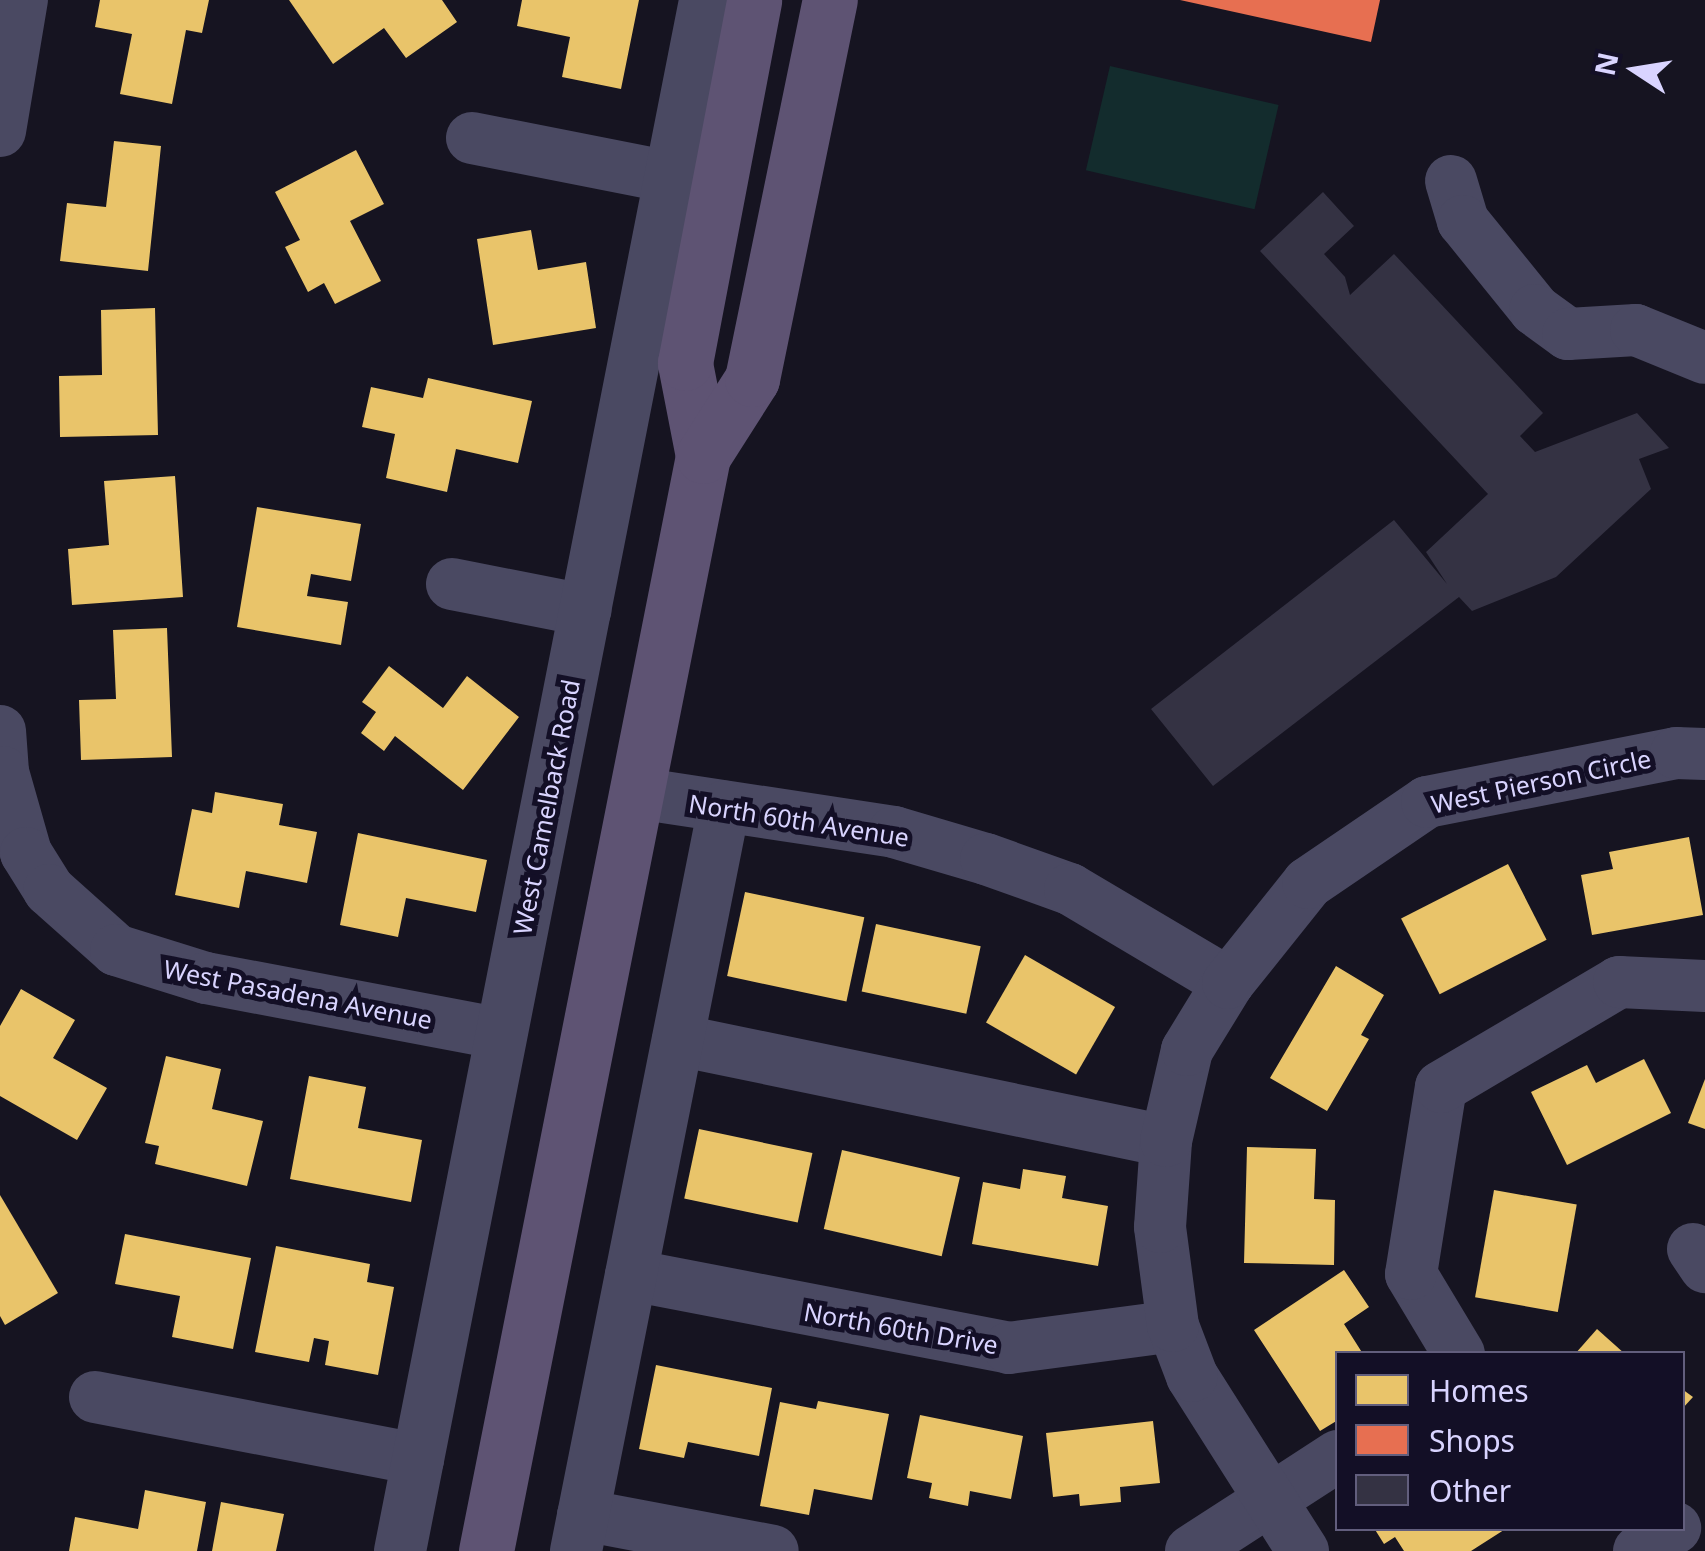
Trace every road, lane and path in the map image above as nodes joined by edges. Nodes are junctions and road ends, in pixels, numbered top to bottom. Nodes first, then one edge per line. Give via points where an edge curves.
1 (22, 0) edge
2 (705, 0) edge
3 (754, 0) edge
4 (830, 0) edge
5 (716, 68) junction
6 (0, 131) edge
7 (472, 138) dead end
8 (670, 177) junction
9 (1451, 180) dead end
10 (1705, 358) edge
11 (703, 456) junction
12 (452, 584) dead end
13 (585, 610) junction
14 (0, 731) edge
15 (1705, 754) edge
16 (637, 793) junction
17 (724, 807) junction
18 (1228, 982) junction
19 (1705, 986) edge
20 (501, 1034) junction
21 (678, 1040) junction
22 (1166, 1141) junction
23 (631, 1275) junction
24 (1172, 1326) junction
25 (1457, 1351) edge
26 (94, 1397) dead end
27 (1335, 1458) edge
28 (418, 1459) junction
29 (1272, 1500) junction
30 (1670, 1531) edge
31 (580, 1533) edge
32 (400, 1551) edge
33 (486, 1551) edge
34 (772, 1551) edge
35 (1192, 1551) edge
36 (1303, 1551) edge
37 (1639, 1551) edge

1 - 6 street
2 - 5 street, West Camelback Road
3 - 5 main road, West Camelback Road
4 - 11 main road, West Camelback Road via 752,379
5 - 8 street, West Camelback Road
5 - 11 main road, West Camelback Road via 685,363
7 - 8 street
8 - 13 street, West Camelback Road
9 - 10 street via 1463,221 1535,310 1568,334 1636,330
11 - 16 main road, West Camelback Road
12 - 13 street
13 - 20 street, West Camelback Road
14 - 20 street, West Pasadena Avenue via 3,772 26,853 48,890 116,950 172,970
15 - 18 street, West Pierson Circle via 1676,753 1428,802 1308,883
16 - 17 street, North 60th Avenue
16 - 33 main road, West Camelback Road
17 - 18 street, North 60th Avenue via 894,832 986,858 1070,889
17 - 21 street
18 - 22 street, West Pierson Circle via 1187,1050
19 - 25 street via 1620,982 1441,1087 1410,1274
20 - 28 street, West Camelback Road
21 - 22 street
21 - 23 street
22 - 24 street, West Pierson Circle via 1160,1227
23 - 24 street, North 60th Drive via 1009,1348
23 - 31 street
24 - 29 street, West Pierson Circle via 1192,1376
26 - 28 street
27 - 29 street
28 - 32 street, West Camelback Road
29 - 35 street
29 - 36 street, West Pierson Circle
30 - 37 street
31 - 34 street

